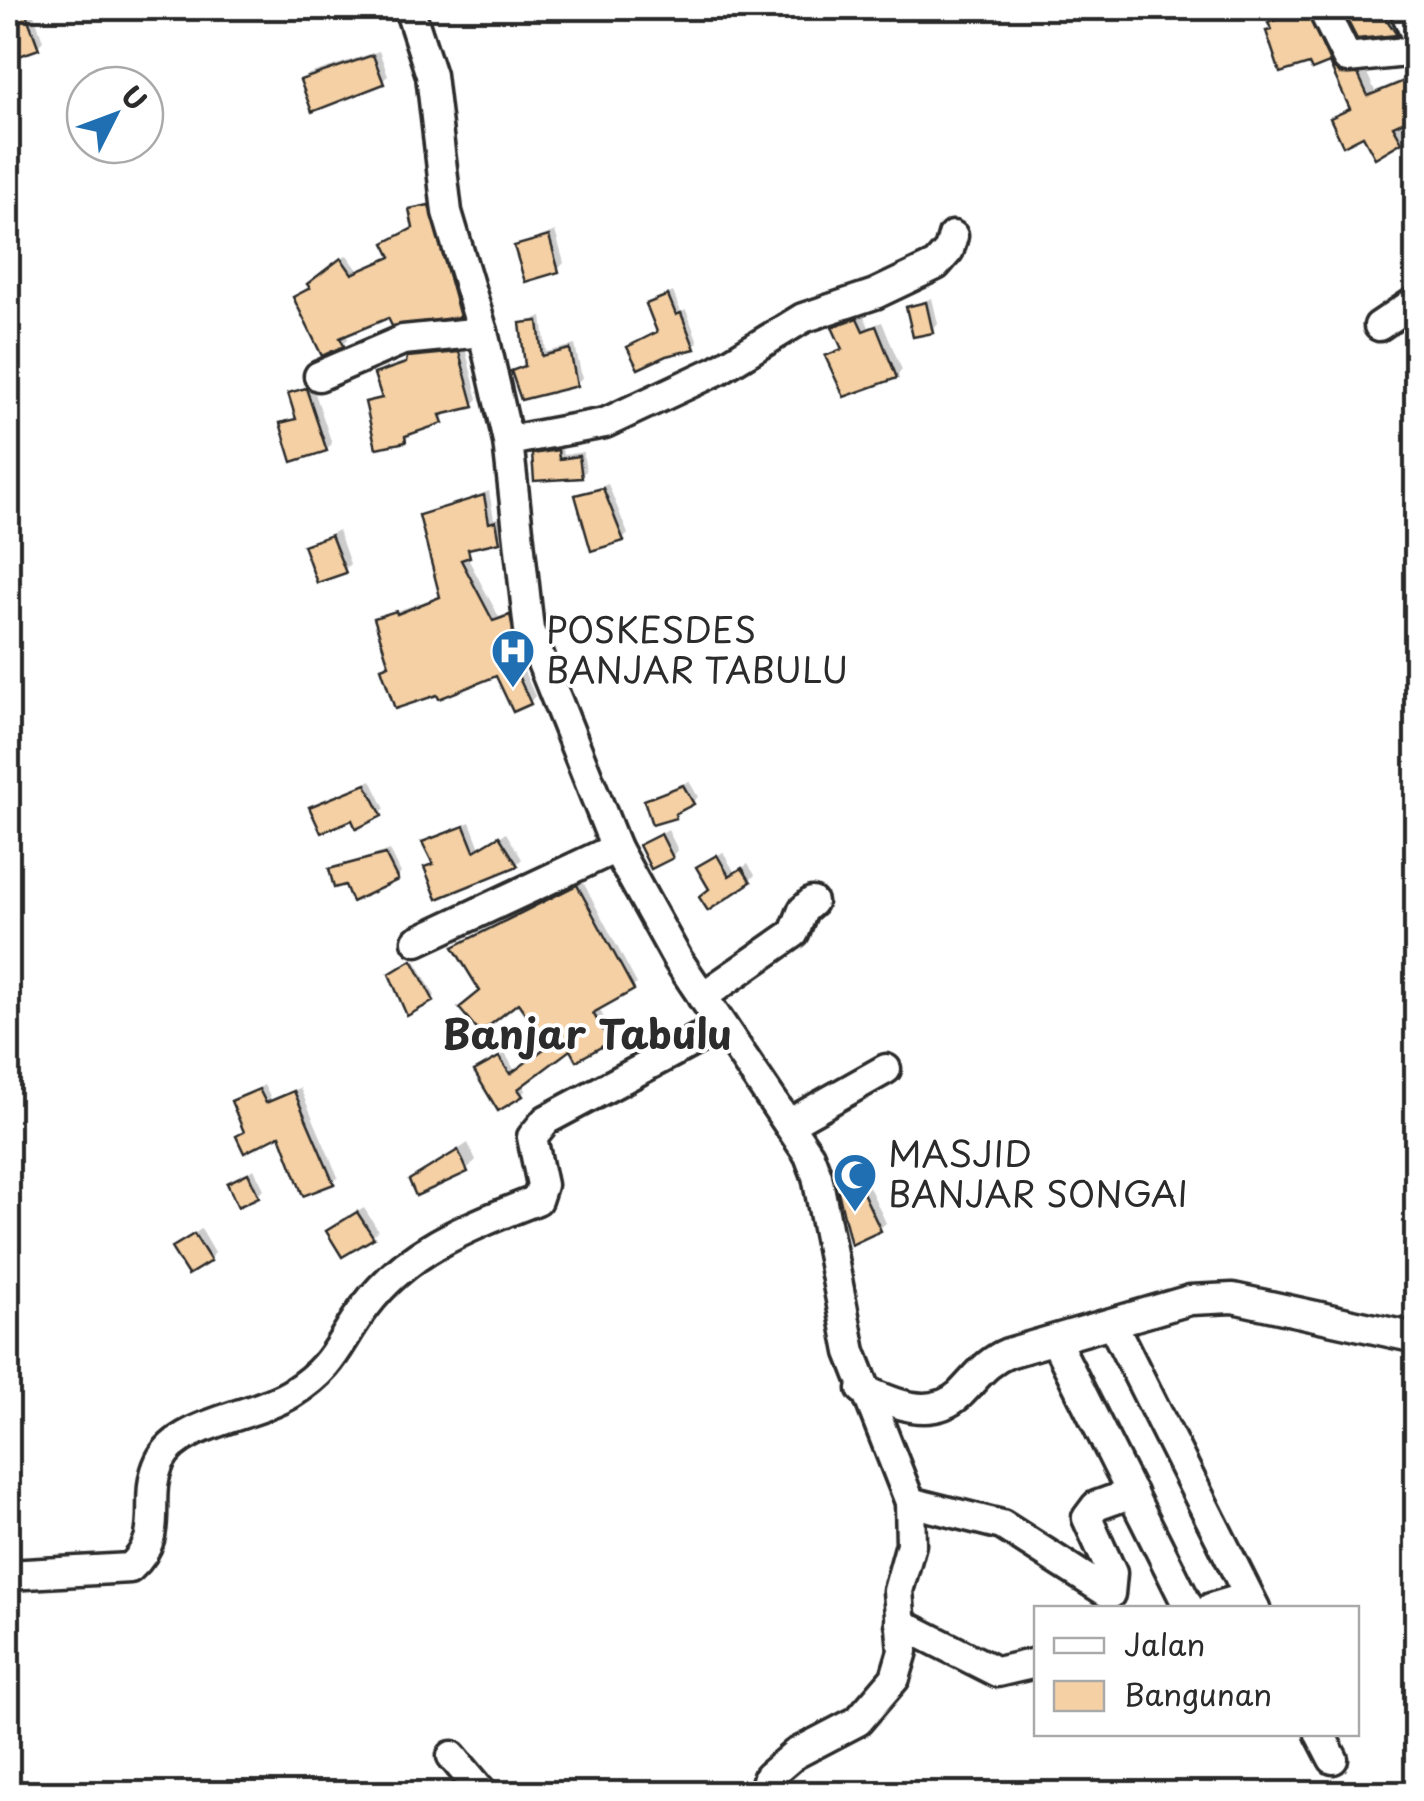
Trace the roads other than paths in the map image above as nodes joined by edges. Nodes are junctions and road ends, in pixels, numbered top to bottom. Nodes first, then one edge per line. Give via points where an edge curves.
1 (409, 8) edge
2 (1322, 8) edge
3 (1404, 8) edge
4 (1416, 35) edge
5 (1416, 51) edge
6 (953, 236) dead end
7 (1416, 301) edge
8 (1379, 326) dead end
9 (483, 332) junction
10 (319, 376) dead end
11 (508, 441) junction
12 (616, 848) junction
13 (812, 902) dead end
14 (417, 940) dead end
15 (702, 997) junction
16 (720, 1027) junction
17 (886, 1069) dead end
18 (790, 1124) junction
19 (1113, 1325) junction
20 (1416, 1338) edge
21 (1054, 1340) junction
22 (862, 1389) junction
23 (1132, 1493) junction
24 (910, 1502) junction
25 (8, 1575) edge
26 (1252, 1603) edge
27 (1188, 1606) edge
28 (900, 1623) junction
29 (1034, 1663) edge
30 (1321, 1736) edge
31 (452, 1756) dead end
32 (1333, 1759) dead end
33 (484, 1794) edge
34 (762, 1794) edge

1 - 9 street via 431,75 448,212
2 - 5 street via 1348,58
3 - 4 street
6 - 11 street via 936,265 803,318 718,370 605,424
7 - 8 street
9 - 10 street via 403,340
9 - 11 street
11 - 12 street via 529,630
12 - 14 street
12 - 15 street
13 - 15 street via 794,933
15 - 16 street
16 - 18 street
16 - 25 street via 546,1120 532,1137 542,1185 537,1200 426,1247 381,1288 317,1375 240,1418 186,1434 160,1461 152,1538 130,1568
17 - 18 street
18 - 22 street via 818,1176
19 - 20 street via 1190,1300 1234,1298
19 - 21 street
19 - 26 street
21 - 22 street via 991,1360 957,1397 938,1406 893,1403
21 - 23 street
22 - 24 street
23 - 24 street via 1096,1506 1087,1518 1112,1573 1110,1594 1002,1524
23 - 27 street
24 - 28 street
28 - 29 street via 997,1672
28 - 34 street via 895,1678 848,1730 795,1754 768,1777
30 - 32 street
31 - 33 street

